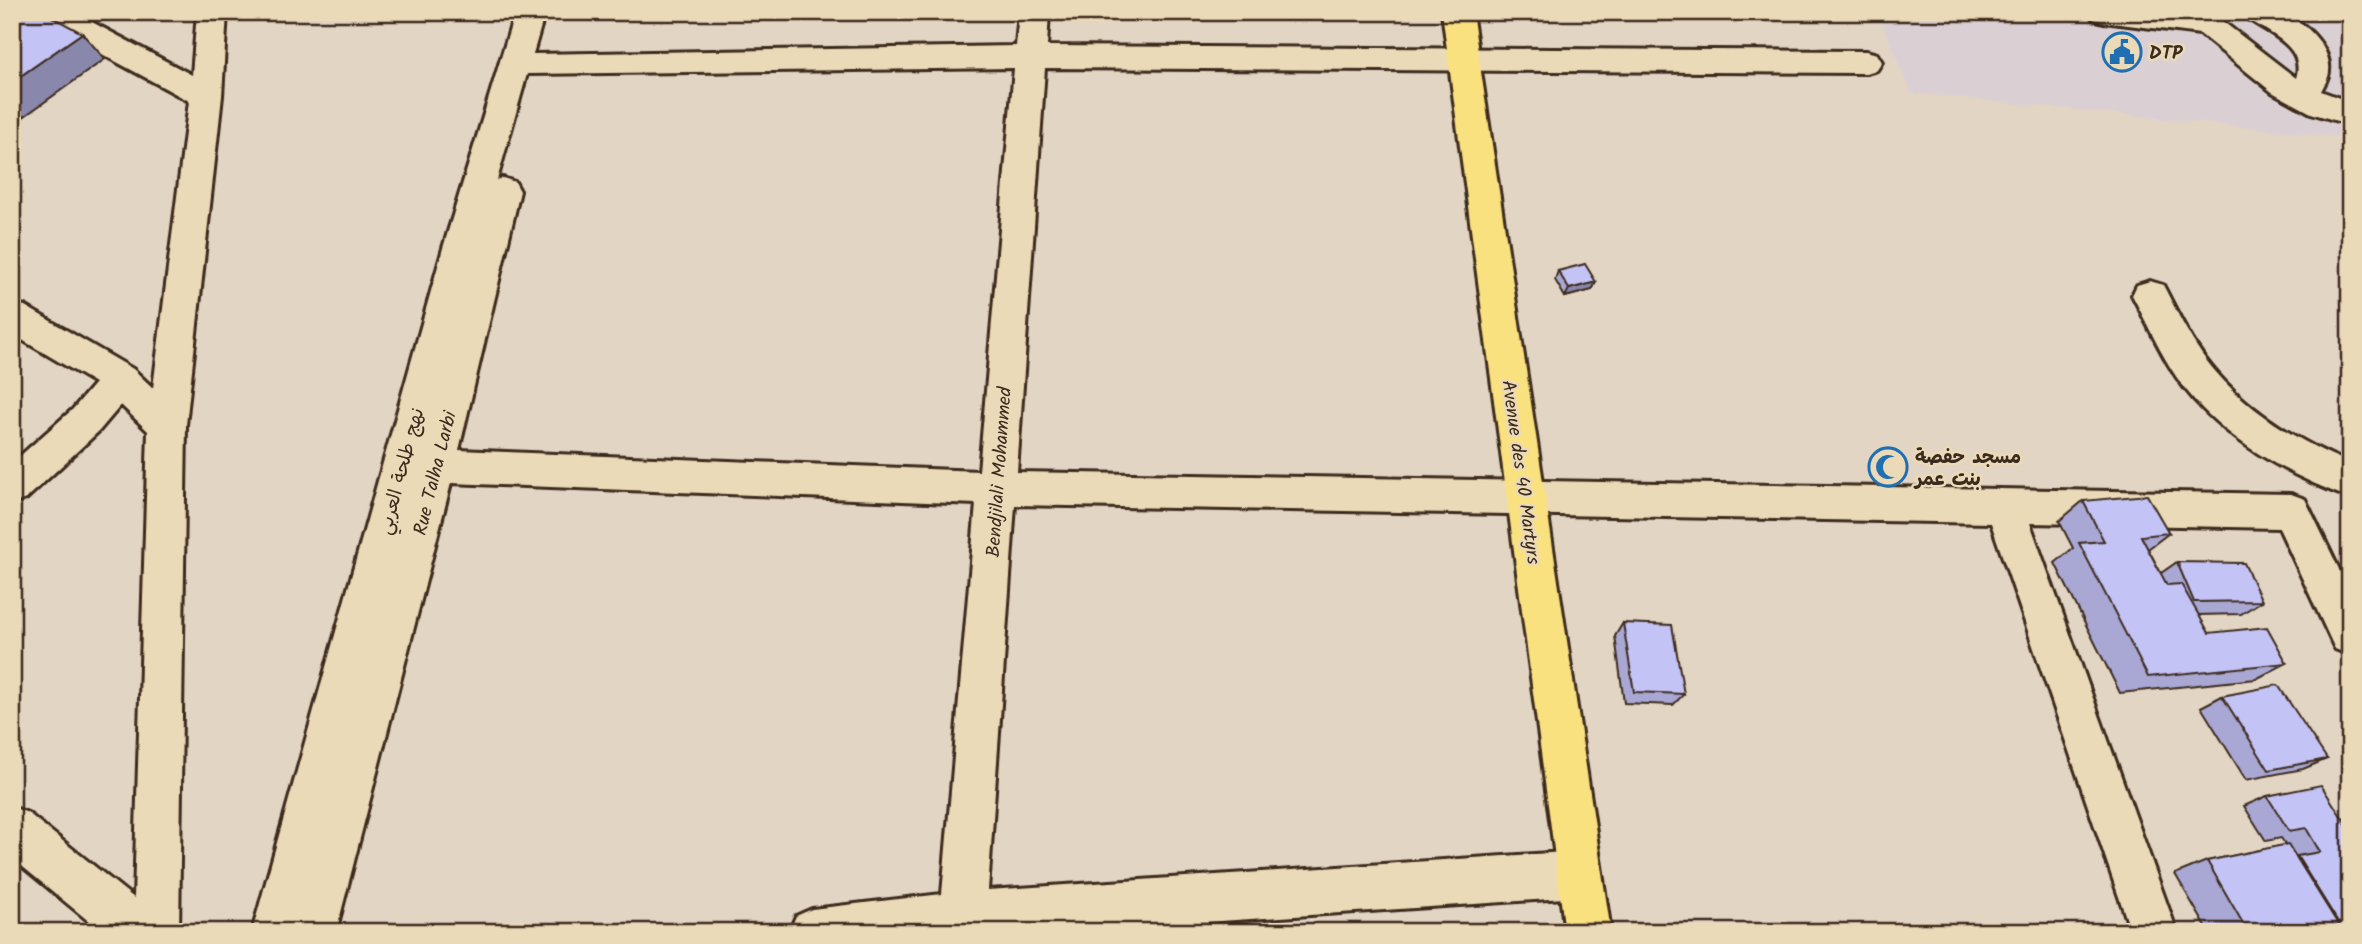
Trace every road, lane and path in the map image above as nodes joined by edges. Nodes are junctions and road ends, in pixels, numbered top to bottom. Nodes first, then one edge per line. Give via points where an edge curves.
1 (48, 12) edge
2 (212, 12) edge
3 (530, 12) edge
4 (547, 12) edge
5 (1034, 12) edge
6 (1457, 12) edge
7 (2104, 12) edge
8 (2259, 12) edge
9 (1029, 57) junction
10 (1464, 60) junction
11 (1866, 62) dead end
12 (533, 65) junction
13 (2304, 95) junction
14 (206, 96) junction
15 (2350, 114) edge
16 (2150, 295) dead end
17 (12, 316) edge
18 (120, 380) junction
19 (167, 425) junction
20 (436, 466) junction
21 (2350, 481) edge
22 (12, 487) edge
23 (997, 488) junction
24 (1525, 497) junction
25 (2004, 505) junction
26 (2350, 636) edge
27 (12, 829) edge
28 (1579, 874) junction
29 (962, 924) edge
30 (139, 932) edge
31 (156, 932) edge
32 (275, 932) edge
33 (313, 932) edge
34 (812, 932) edge
35 (1588, 932) edge
36 (2154, 932) edge

1 - 14 street
2 - 14 street
3 - 32 street, نهج طلحة العربي via 460,248
4 - 12 street, Rue Talha Larbi
5 - 9 street, Bendjilali Mohammed
6 - 10 main road, Avenue des 40 Martyrs
7 - 13 street via 2206,24 2219,30 2268,76
8 - 13 street via 2311,52 2314,70
9 - 10 street
9 - 12 street
9 - 23 street, Bendjilali Mohammed
10 - 11 street
10 - 24 main road, Avenue des 40 Martyrs
12 - 20 street, Rue Talha Larbi
13 - 15 street
14 - 19 street
16 - 21 street via 2185,358 2210,391 2293,457
17 - 18 street
18 - 19 street
18 - 22 street via 86,420
19 - 31 street
20 - 23 street
20 - 33 street, Rue Talha Larbi
23 - 24 street
23 - 29 street, Bendjilali Mohammed
24 - 25 street
24 - 28 main road, Avenue des 40 Martyrs
25 - 26 street via 2291,511
25 - 36 street
27 - 30 street
28 - 29 street
28 - 35 main road, Avenue des 40 Martyrs
29 - 34 street

